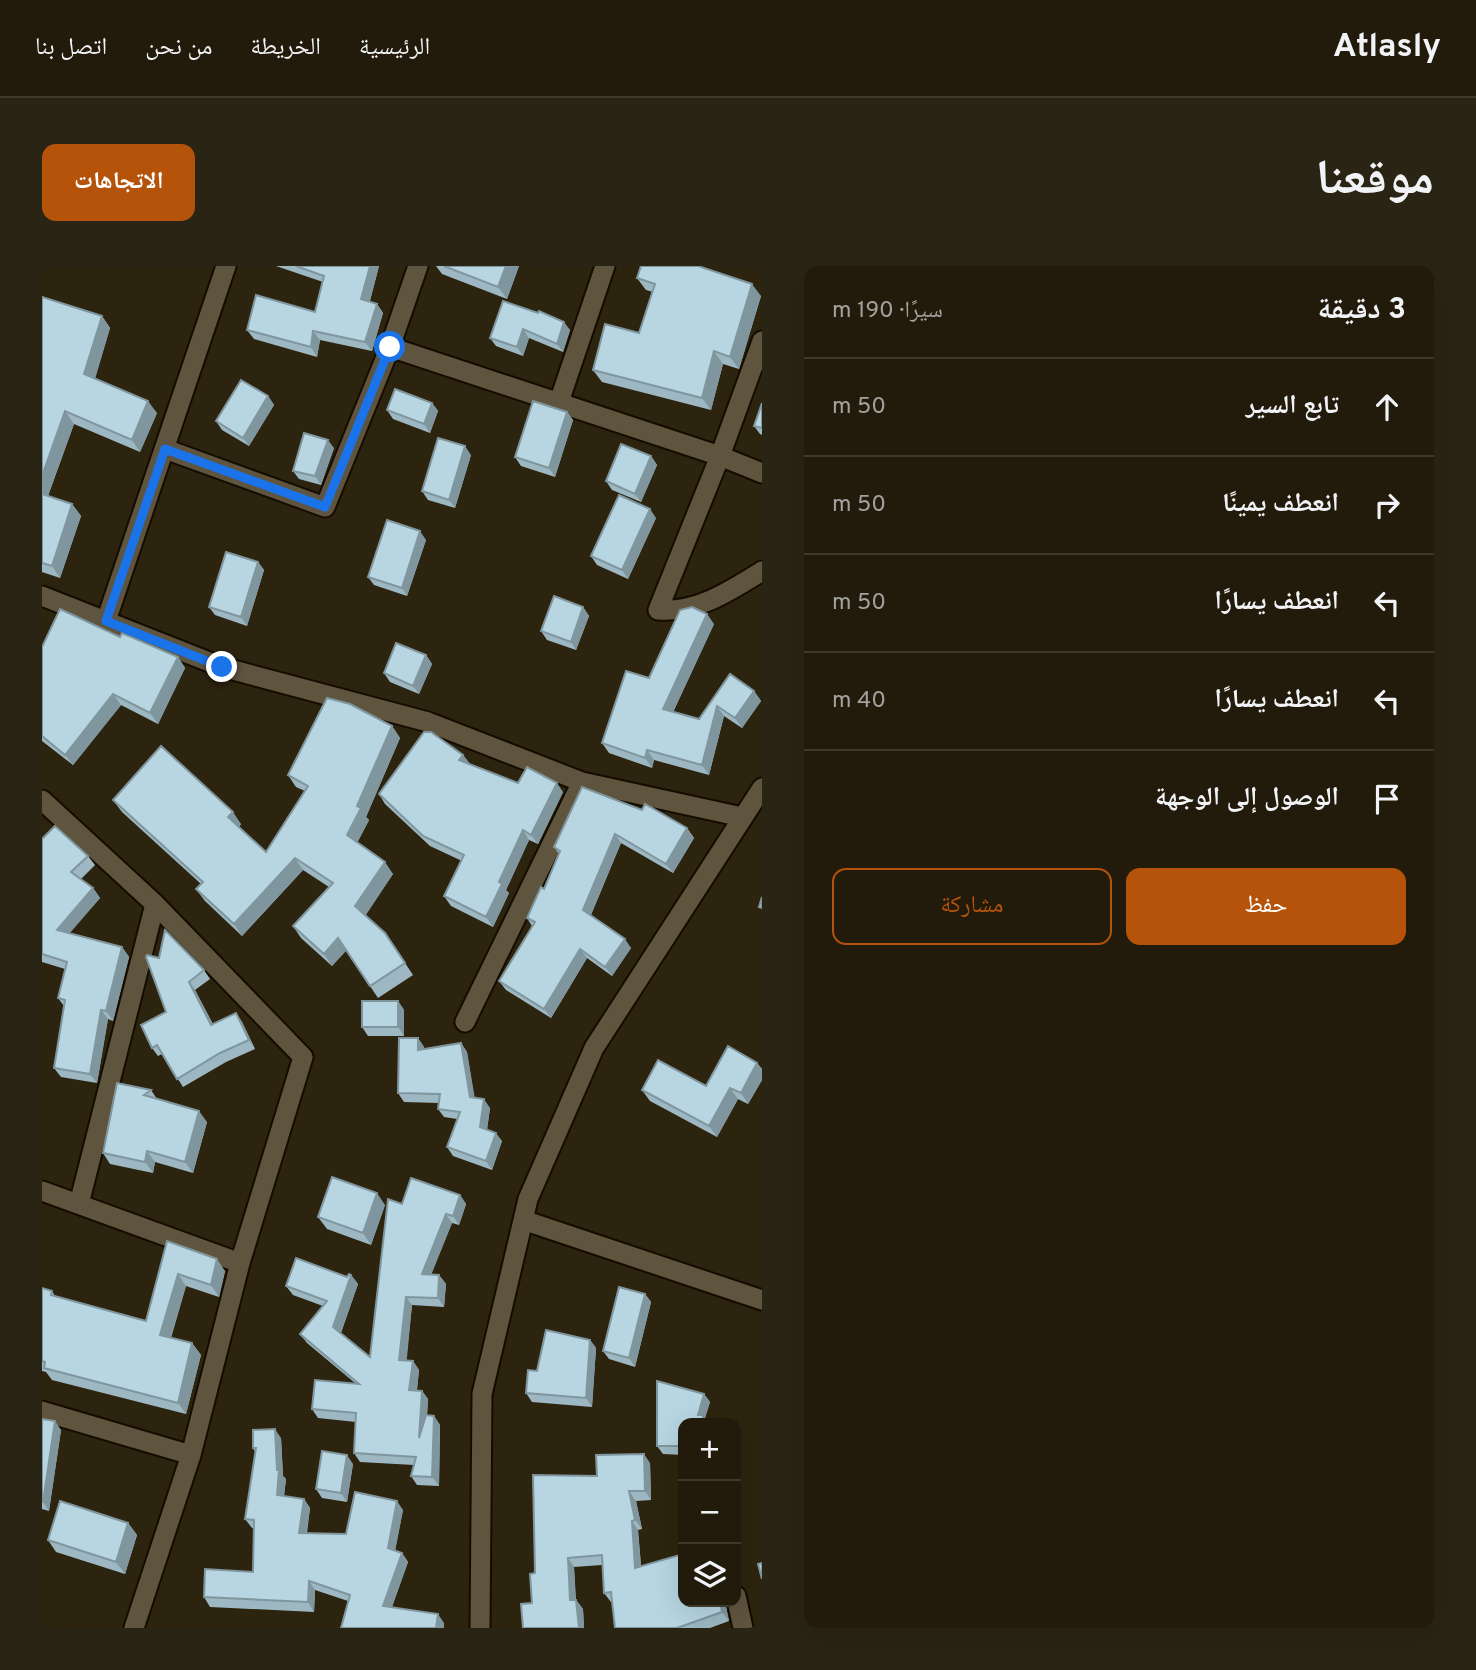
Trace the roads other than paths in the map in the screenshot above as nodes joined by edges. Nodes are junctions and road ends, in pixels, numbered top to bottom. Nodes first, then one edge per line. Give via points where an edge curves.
1 (226, 266) edge
2 (418, 266) edge
3 (605, 266) edge
4 (762, 341) edge
5 (390, 347) junction
6 (559, 402) junction
7 (165, 449) junction
8 (720, 456) junction
9 (762, 473) edge
10 (762, 571) edge
11 (42, 596) edge
12 (106, 621) junction
13 (582, 782) junction
14 (762, 788) edge
15 (42, 800) edge
16 (742, 817) junction
17 (155, 904) junction
18 (466, 1022) dead end
19 (42, 1191) edge
20 (79, 1204) junction
21 (523, 1220) junction
22 (240, 1263) junction
23 (762, 1300) edge
24 (42, 1411) edge
25 (191, 1455) junction
26 (738, 1607) edge
27 (134, 1628) edge
28 (480, 1628) edge
29 (743, 1628) edge

1 - 7 street
2 - 5 street
3 - 6 street
4 - 8 street
5 - 6 street
5 - 7 street via 325,507
6 - 8 street
7 - 12 street
8 - 9 street
8 - 10 street via 658,610 690,609
11 - 12 street
12 - 13 street via 222,667 428,722
13 - 16 street
13 - 18 street
14 - 16 street
15 - 17 street
16 - 21 street via 594,1048
17 - 20 street
17 - 22 street via 303,1057
19 - 20 street
20 - 22 street
21 - 23 street
21 - 28 street via 482,1394
22 - 25 street
24 - 25 street
25 - 27 street
26 - 29 street

